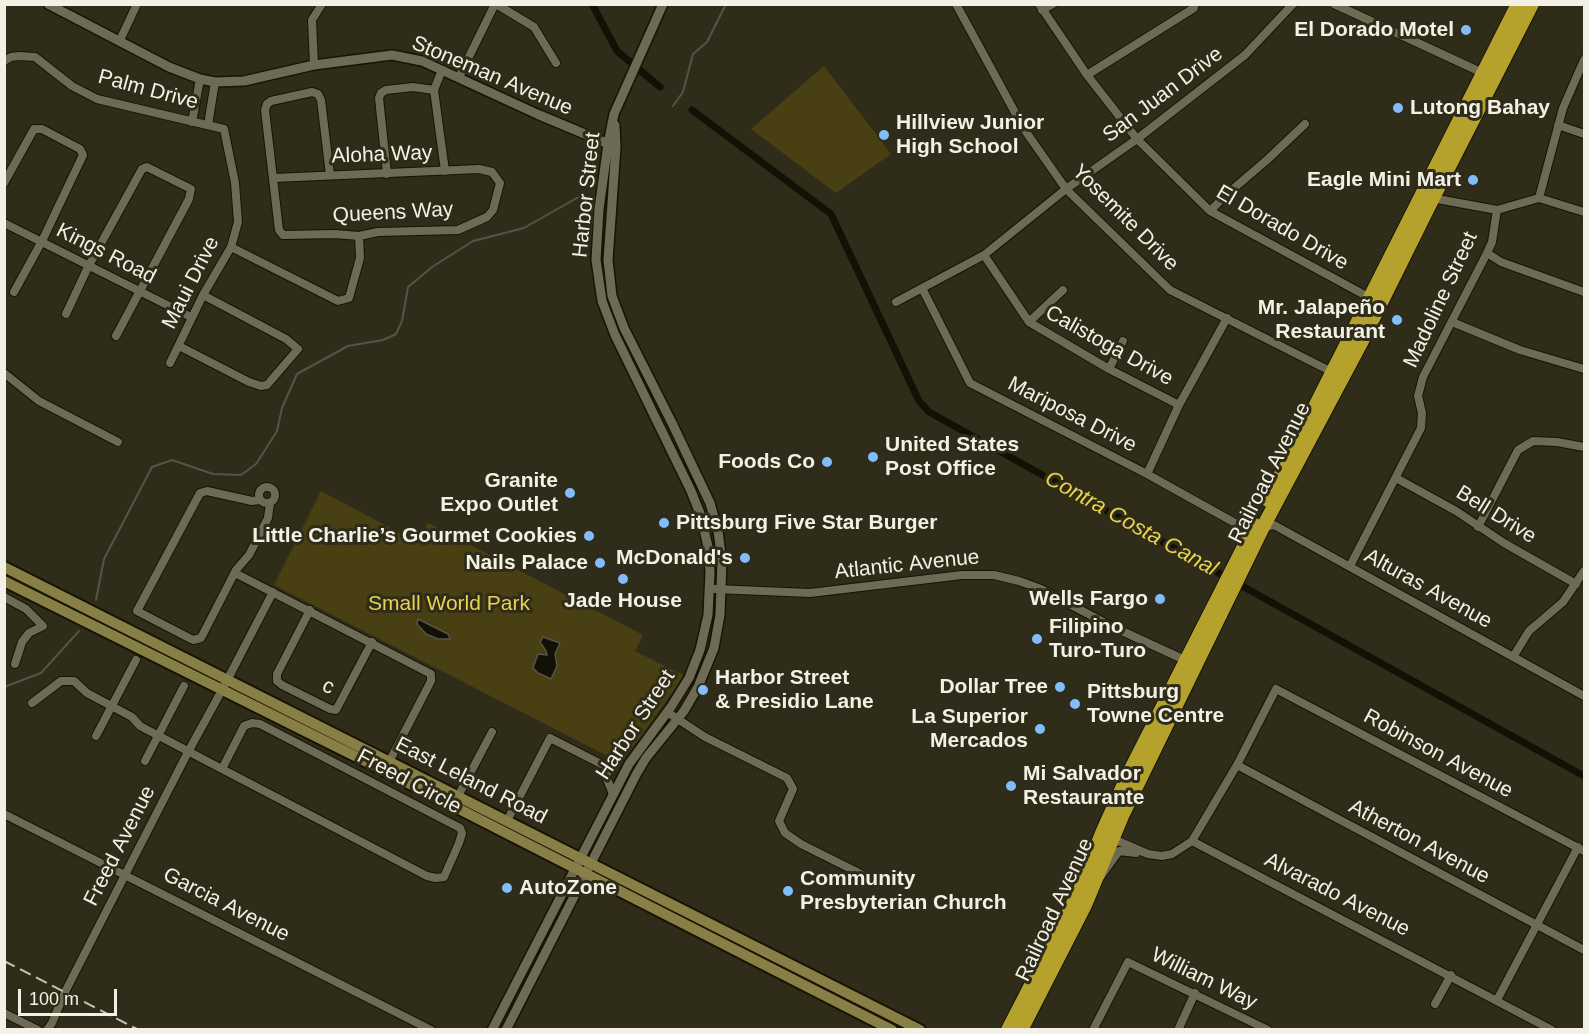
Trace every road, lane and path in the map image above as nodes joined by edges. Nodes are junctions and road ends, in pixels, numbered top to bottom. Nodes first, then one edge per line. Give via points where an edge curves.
1 (48, 4) edge
2 (137, 4) edge
3 (322, 4) edge
4 (495, 4) edge
5 (663, 4) edge
6 (956, 4) edge
7 (1053, 4) edge
8 (1194, 4) edge
9 (1293, 4) edge
10 (1334, 4) edge
11 (1526, 5) edge
12 (1040, 7) edge
13 (120, 40) junction
14 (1584, 60) edge
15 (4, 61) edge
16 (556, 63) dead end
17 (314, 65) junction
18 (442, 70) junction
19 (1087, 75) junction
20 (1489, 75) junction
21 (459, 77) junction
22 (200, 79) junction
23 (215, 82) junction
24 (434, 90) junction
25 (192, 122) junction
26 (1305, 124) dead end
27 (208, 125) junction
28 (1558, 126) junction
29 (1584, 134) edge
30 (1137, 139) junction
31 (228, 145) joint
32 (612, 146) junction
33 (445, 171) junction
34 (492, 172) joint
35 (387, 174) junction
36 (330, 175) junction
37 (274, 178) junction
38 (4, 183) edge
39 (1066, 189) junction
40 (1427, 196) junction
41 (1539, 198) junction
42 (1497, 210) junction
43 (1210, 211) junction
44 (1584, 212) edge
45 (4, 223) edge
46 (358, 236) junction
47 (42, 241) junction
48 (231, 248) junction
49 (1487, 253) junction
50 (984, 255) junction
51 (88, 267) junction
52 (922, 288) junction
53 (1063, 290) dead end
54 (140, 291) junction
55 (14, 292) dead end
56 (1584, 292) edge
57 (203, 295) junction
58 (1376, 301) junction
59 (896, 302) dead end
60 (66, 314) dead end
61 (191, 317) junction
62 (1227, 318) junction
63 (1029, 322) junction
64 (1452, 322) junction
65 (116, 336) dead end
66 (1123, 341) dead end
67 (179, 346) junction
68 (170, 363) dead end
69 (1109, 369) junction
70 (1584, 369) edge
71 (4, 373) edge
72 (1338, 375) junction
73 (1179, 405) junction
74 (118, 442) dead end
75 (1584, 447) edge
76 (1147, 474) junction
77 (1396, 478) junction
78 (702, 485) junction
79 (691, 491) junction
80 (260, 500) junction
81 (270, 503) junction
82 (1478, 527) junction
83 (1258, 529) junction
84 (1350, 566) junction
85 (4, 567) edge
86 (1584, 571) edge
87 (235, 573) junction
88 (4, 581) edge
89 (1576, 584) junction
90 (711, 588) junction
91 (723, 590) junction
92 (273, 592) junction
93 (4, 597) edge
94 (310, 610) junction
95 (372, 642) junction
96 (1513, 657) junction
97 (136, 660) dead end
98 (1190, 663) junction
99 (15, 664) dead end
100 (228, 679) junction
101 (184, 686) dead end
102 (222, 690) junction
103 (1584, 696) edge
104 (32, 703) dead end
105 (111, 705) junction
106 (668, 712) junction
107 (678, 720) junction
108 (492, 732) dead end
109 (96, 736) dead end
110 (158, 736) junction
111 (188, 752) junction
112 (145, 761) dead end
113 (390, 761) junction
114 (367, 762) junction
115 (1237, 765) junction
116 (607, 767) junction
117 (222, 769) junction
118 (620, 781) junction
119 (613, 794) junction
120 (459, 796) junction
121 (440, 800) junction
122 (4, 813) edge
123 (507, 821) junction
124 (1107, 836) junction
125 (1192, 841) junction
126 (1581, 849) edge
127 (1148, 854) junction
128 (579, 858) junction
129 (592, 864) junction
130 (574, 868) junction
131 (126, 874) junction
132 (586, 875) junction
133 (879, 883) dead end
134 (1094, 884) junction
135 (1535, 924) junction
136 (1584, 950) edge
137 (1451, 975) junction
138 (1195, 993) junction
139 (1497, 1000) junction
140 (1435, 1004) dead end
141 (4, 1012) edge
142 (38, 1029) edge
143 (47, 1029) edge
144 (431, 1029) edge
145 (492, 1029) edge
146 (506, 1029) edge
147 (892, 1029) edge
148 (920, 1029) edge
149 (1008, 1029) edge
150 (1021, 1029) edge
151 (1093, 1029) edge
152 (1178, 1029) edge
153 (1268, 1029) edge
154 (1552, 1029) edge

1 - 13 street, Stoneman Avenue
2 - 13 street
3 - 17 street via 312,20
4 - 16 street via 534,27
4 - 21 street
5 - 32 street, Harbor Street via 614,114
6 - 39 street, Yosemite Drive via 1024,129
7 - 12 street
8 - 19 street via 1194,8
9 - 30 street, San Juan Drive via 1245,55
10 - 20 street
11 - 20 highway, Railroad Avenue
12 - 19 street, El Dorado Drive
13 - 22 street, Stoneman Avenue
14 - 28 street
15 - 25 street, Palm Drive via 11,57 35,57 72,86 97,99
17 - 18 street, Stoneman Avenue via 392,55
17 - 23 street, Stoneman Avenue via 244,81
18 - 21 street, Stoneman Avenue
18 - 24 street
19 - 30 street, El Dorado Drive
20 - 40 highway, Railroad Avenue
21 - 32 street, Stoneman Avenue
22 - 23 street, Stoneman Avenue
22 - 25 street
23 - 27 street
24 - 33 street
24 - 35 street via 413,87 381,93
25 - 27 street, Palm Drive
26 - 43 street
27 - 31 street, Palm Drive via 224,129
28 - 29 street
28 - 41 street
30 - 39 street, San Juan Drive
30 - 43 street, El Dorado Drive
31 - 48 street, Maui Drive via 238,222
32 - 78 street, Harbor Street via 608,260 612,296
32 - 79 street, Harbor Street via 599,209 596,260 602,301 630,368
33 - 34 street, Aloha Way
33 - 35 street, Aloha Way
34 - 46 street, Queens Way via 500,183 499,191 493,210 476,224 458,230
35 - 36 street, Aloha Way
36 - 37 street, Aloha Way
36 - 37 street via 321,100 312,92 267,104
37 - 46 street, Queens Way via 279,230 283,235
38 - 47 street via 34,129 42,129 80,148 82,155
39 - 50 street, San Juan Drive
39 - 62 street, Yosemite Drive via 1170,290
40 - 42 street
40 - 58 highway, Railroad Avenue
41 - 42 street
41 - 44 street
42 - 49 street, Madoline Street
43 - 58 street, El Dorado Drive
45 - 47 street, Kings Road
46 - 48 street via 360,258 350,298 338,301
47 - 51 street, Kings Road
47 - 55 street
48 - 57 street, Maui Drive
49 - 56 street via 1501,262
49 - 64 street, Madoline Street
50 - 52 street, San Juan Drive
50 - 63 street, Calistoga Drive
51 - 54 street, Kings Road
51 - 54 street via 142,169 147,167 191,189
51 - 60 street
52 - 59 street, San Juan Drive
52 - 76 street, Mariposa Drive via 970,382
53 - 63 street
54 - 61 street, Kings Road
54 - 65 street
57 - 61 street, Maui Drive
57 - 67 street via 298,349 267,385 261,386
58 - 72 highway, Railroad Avenue
61 - 67 street, Maui Drive
62 - 72 street, Yosemite Drive
62 - 73 street
63 - 69 street, Calistoga Drive
64 - 70 street via 1520,350
64 - 77 street, Madoline Street via 1423,377 1418,396 1420,428
66 - 69 street
67 - 68 street, Maui Drive
69 - 73 street, Calistoga Drive
71 - 74 street via 39,401
72 - 83 highway, Railroad Avenue
73 - 76 street
75 - 82 street via 1533,441 1518,450
76 - 83 street, Mariposa Drive via 1244,528
77 - 82 street, Bell Drive
77 - 84 street, Madoline Street
78 - 79 street
78 - 91 street, Harbor Street via 719,538
79 - 90 street, Harbor Street via 706,537
80 - 81 street
80 - 81 street via 261,490 271,488 275,497
80 - 87 street via 200,493 137,611 198,640
81 - 87 street via 268,518
82 - 89 street, Bell Drive
83 - 84 street, Alturas Avenue via 1274,525
83 - 98 highway, Railroad Avenue
84 - 96 street, Alturas Avenue
85 - 100 main road, East Leland Road
86 - 89 street
87 - 92 street
88 - 102 main road, East Leland Road
89 - 96 street via 1563,602 1528,630
90 - 91 street, Atlantic Avenue
90 - 106 street, Harbor Street via 697,658
91 - 98 street, Atlantic Avenue via 810,593 962,575 1000,576 1041,589
91 - 107 street, Harbor Street via 712,655
92 - 94 street
92 - 100 street, Freed Avenue
93 - 99 street via 26,609 43,626 22,642
94 - 95 street
94 - 95 street, c via 277,674 282,686 334,710
95 - 113 street via 432,676
96 - 103 street, Alturas Avenue
97 - 105 street
98 - 124 highway, Railroad Avenue
100 - 102 street, Freed Avenue
100 - 113 main road, East Leland Road
101 - 110 street
102 - 111 street, Freed Avenue
102 - 114 main road, East Leland Road
104 - 105 street, Freed Circle via 61,681 74,681
105 - 109 street
105 - 110 street, Freed Circle
106 - 107 street
106 - 118 street, Harbor Street via 637,750
107 - 129 street, Harbor Street via 641,765
107 - 133 street via 787,778 792,789 779,821 785,832
108 - 120 street
110 - 111 street, Freed Circle
110 - 112 street
111 - 117 street, Freed Circle
111 - 131 street, Freed Avenue
113 - 114 street via 385,766
113 - 120 main road, East Leland Road
114 - 121 main road, East Leland Road
115 - 125 street
115 - 126 street, Robinson Avenue via 1276,689
115 - 135 street, Atherton Avenue
116 - 118 street via 611,776
116 - 119 street
116 - 123 street via 550,738
117 - 117 street, Freed Circle via 427,876 444,878 462,833 460,828 260,723 244,726
118 - 119 street, Harbor Street
119 - 128 street, Harbor Street
120 - 121 street via 455,800
120 - 123 main road, East Leland Road
121 - 130 main road, East Leland Road
122 - 131 street, Garcia Avenue
123 - 128 main road, East Leland Road
124 - 127 street
124 - 134 highway, Railroad Avenue
124 - 149 highway, Railroad Avenue
125 - 127 street via 1172,854
125 - 137 street, Alvarado Avenue
126 - 135 street
127 - 134 street via 1119,851
128 - 129 main road, East Leland Road
128 - 130 street, Harbor Street
129 - 132 street, Harbor Street
129 - 148 main road, East Leland Road
130 - 132 main road, East Leland Road
130 - 145 street, Harbor Street
131 - 143 street, Freed Avenue
131 - 144 street, Garcia Avenue
132 - 146 street, Harbor Street
132 - 147 main road, East Leland Road
134 - 150 highway, Railroad Avenue
135 - 136 street, Atherton Avenue
135 - 139 street
137 - 139 street, Alvarado Avenue
137 - 140 street
138 - 151 street, William Way via 1128,962
138 - 152 street
138 - 153 street, William Way
139 - 154 street, Alvarado Avenue
141 - 142 street

